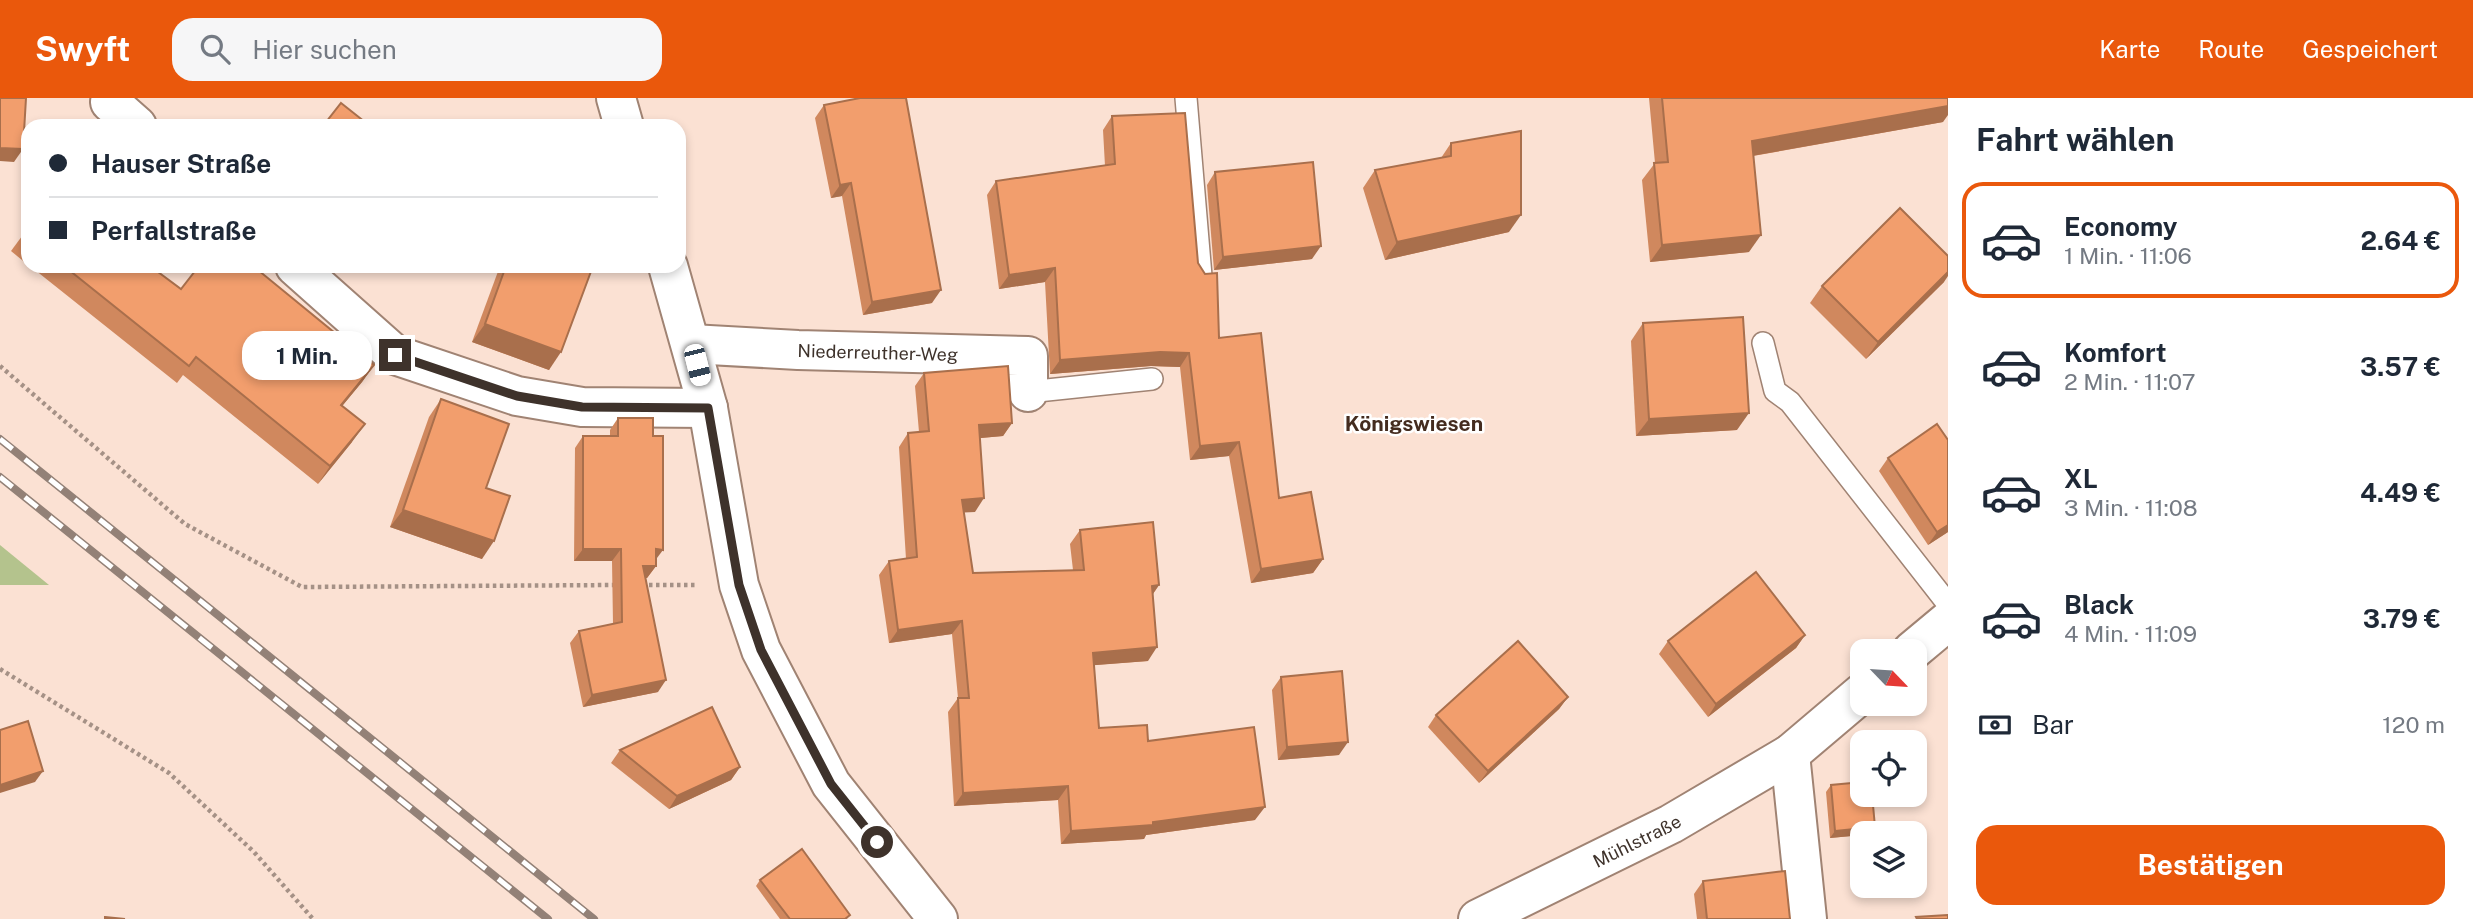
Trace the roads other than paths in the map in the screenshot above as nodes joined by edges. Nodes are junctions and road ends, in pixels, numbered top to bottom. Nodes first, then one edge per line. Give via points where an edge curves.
1 (616, 98) edge
2 (1186, 98) edge
3 (622, 119) edge
4 (303, 273) edge
5 (669, 273) edge
6 (1201, 276) edge
7 (1763, 343) dead end
8 (691, 344) junction
9 (1152, 379) dead end
10 (1028, 393) joint
11 (708, 408) junction
12 (1948, 604) edge
13 (1948, 621) edge
14 (1926, 639) edge
15 (1850, 703) edge
16 (1790, 754) junction
17 (938, 919) edge
18 (1478, 919) edge
19 (1808, 919) edge

1 - 3 street
2 - 6 lane
4 - 11 street via 395,355 517,396 582,407
5 - 8 street
7 - 12 lane via 1775,391 1790,402
8 - 10 street, Niederreuther-Weg via 1028,356
8 - 11 street
9 - 10 lane
11 - 17 street via 739,585 761,650 831,784
13 - 14 street
15 - 16 street, Mühlstraße
16 - 18 street, Mühlstraße via 1671,824
16 - 19 street

